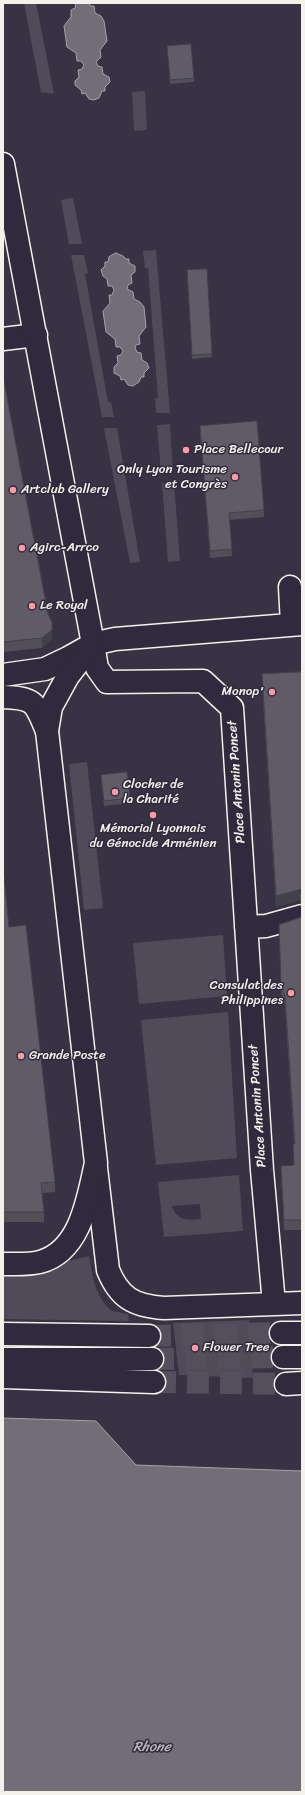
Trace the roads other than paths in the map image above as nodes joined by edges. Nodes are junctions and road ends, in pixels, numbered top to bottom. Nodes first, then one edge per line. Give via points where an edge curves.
1 (3, 166) edge
2 (36, 335) junction
3 (3, 339) edge
4 (290, 587) dead end
5 (297, 624) edge
6 (93, 644) junction
7 (3, 675) edge
8 (3, 697) edge
9 (47, 731) junction
10 (302, 916) edge
11 (246, 927) junction
12 (96, 1163) junction
13 (3, 1264) edge
14 (302, 1303) edge
15 (274, 1304) junction
16 (3, 1334) edge
17 (149, 1336) tunnel mouth
18 (3, 1359) edge
19 (152, 1359) tunnel mouth
20 (3, 1377) edge
21 (154, 1382) tunnel mouth

1 - 2 main road
2 - 3 main road
2 - 6 main road
4 - 5 main road
5 - 6 main road via 138,636
6 - 7 main road via 45,669
6 - 9 main road via 68,676 51,707
6 - 11 main road, Place Antonin Poncet via 97,668 107,682 203,681 232,708
8 - 9 main road via 24,698 36,707
9 - 12 main road
10 - 11 main road via 266,926
11 - 15 main road, Place Antonin Poncet via 262,1170
12 - 13 main road via 84,1214 74,1235 59,1251 41,1262
12 - 15 main road via 108,1270 114,1284 127,1299 164,1308
14 - 15 main road
16 - 17 main road
18 - 19 main road
20 - 21 main road

